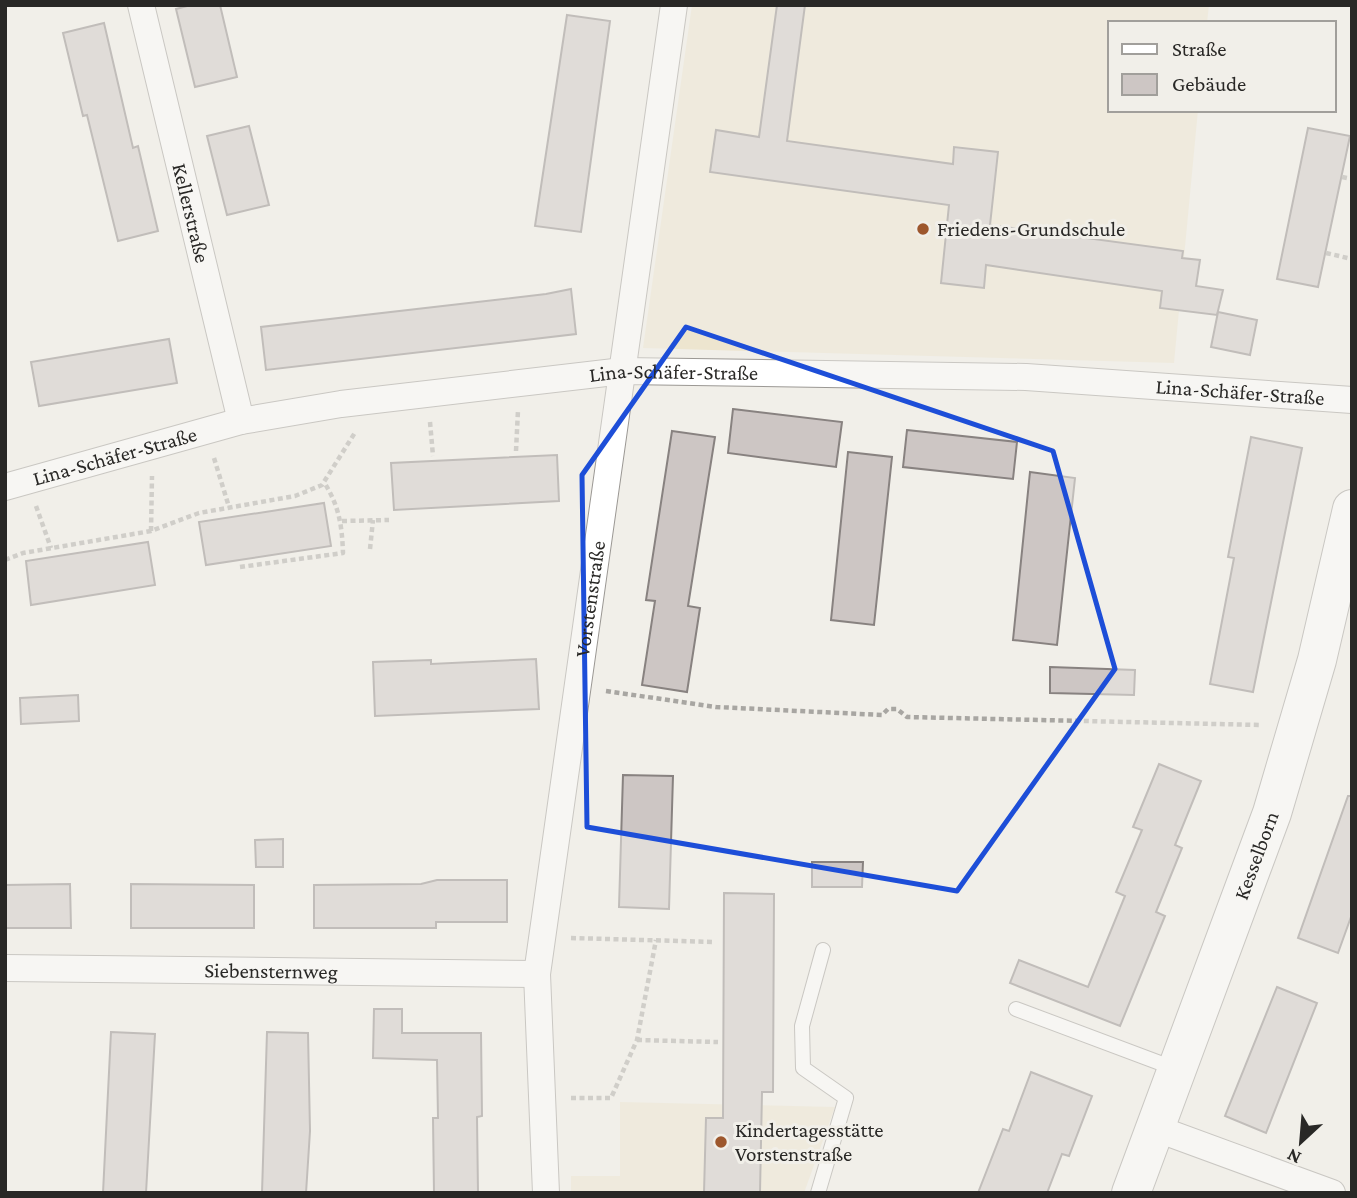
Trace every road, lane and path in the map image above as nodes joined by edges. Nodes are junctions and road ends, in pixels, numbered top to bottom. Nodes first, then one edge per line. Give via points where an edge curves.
1 (141, 5) edge
2 (674, 5) edge
3 (1342, 177) dead end
4 (1352, 179) edge
5 (1326, 253) dead end
6 (1352, 259) edge
7 (623, 371) junction
8 (1352, 400) edge
9 (518, 410) dead end
10 (241, 421) junction
11 (430, 422) dead end
12 (357, 430) dead end
13 (516, 451) dead end
14 (213, 455) dead end
15 (433, 456) dead end
16 (152, 472) dead end
17 (324, 482) junction
18 (5, 487) edge
19 (36, 506) dead end
20 (229, 508) junction
21 (1352, 509) edge
22 (373, 520) junction
23 (388, 520) dead end
24 (342, 521) junction
25 (151, 531) junction
26 (51, 548) junction
27 (370, 549) dead end
28 (5, 560) edge
29 (240, 567) dead end
30 (577, 687) junction
31 (1299, 726) junction
32 (563, 938) dead end
33 (656, 940) junction
34 (715, 942) dead end
35 (823, 950) dead end
36 (5, 968) edge
37 (537, 974) junction
38 (1016, 1009) dead end
39 (637, 1040) junction
40 (719, 1042) dead end
41 (1177, 1070) junction
42 (565, 1098) dead end
43 (1155, 1128) junction
44 (546, 1193) edge
45 (818, 1193) edge
46 (1131, 1193) edge
47 (1332, 1193) edge

1 - 10 street, Kellerstraße
2 - 7 street, Vorstenstraße
3 - 4 path
5 - 6 path
7 - 8 street, Lina-Schäfer-Straße via 1026,377
7 - 10 street, Lina-Schäfer-Straße via 341,404
7 - 30 street, Vorstenstraße
9 - 13 path
10 - 18 street, Lina-Schäfer-Straße
11 - 15 path
12 - 17 path
14 - 20 path
16 - 25 path
17 - 20 path via 296,496
17 - 24 path
19 - 26 path
20 - 25 path via 199,513
21 - 31 street, Kesselborn
22 - 23 path
22 - 24 path
22 - 27 path
24 - 29 path via 343,553
25 - 26 path
26 - 28 path
30 - 31 path via 764,710 882,715 897,709 906,717
30 - 37 street, Vorstenstraße
31 - 41 street, Kesselborn via 1246,887
32 - 33 path
33 - 34 path
33 - 39 path
35 - 45 lane via 802,1026 803,1068 846,1098
36 - 37 street, Siebensternweg
37 - 44 street, Vorstenstraße
38 - 41 lane
39 - 40 path
39 - 42 path via 611,1098
41 - 43 street, Kesselborn
43 - 46 street, Kesselborn
43 - 47 street

